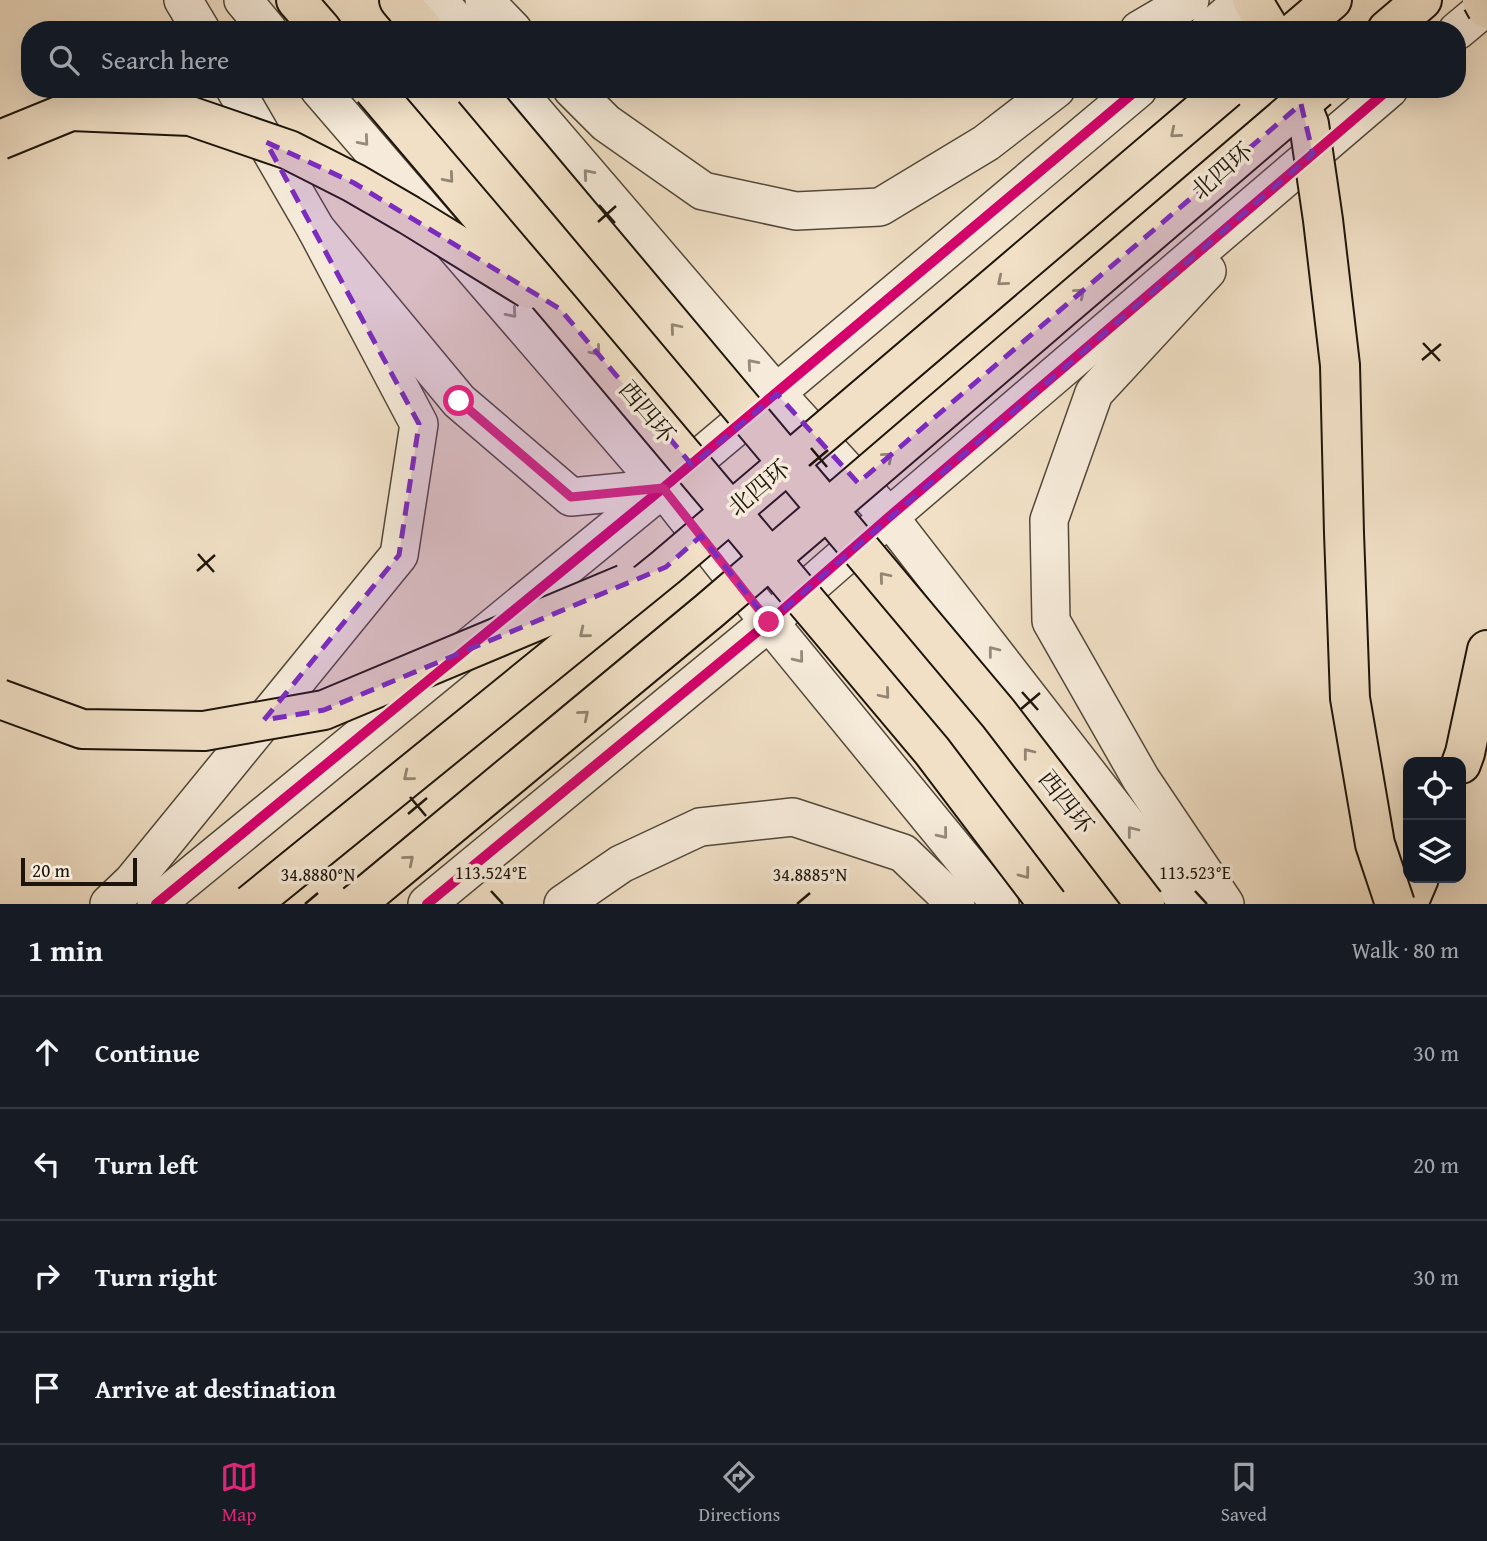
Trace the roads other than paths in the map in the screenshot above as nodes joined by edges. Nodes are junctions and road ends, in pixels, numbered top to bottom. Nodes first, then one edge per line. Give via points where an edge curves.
1 (183, 0) edge
2 (243, 0) edge
3 (296, 0) edge
4 (399, 0) edge
5 (438, 0) edge
6 (484, 0) edge
7 (1190, 0) edge
8 (1244, 0) edge
9 (1252, 0) edge
10 (1332, 0) edge
11 (1422, 0) edge
12 (1482, 0) edge
13 (1487, 7) edge
14 (196, 21) edge
15 (260, 21) edge
16 (314, 21) edge
17 (416, 21) edge
18 (456, 21) edge
19 (504, 21) edge
20 (1154, 21) edge
21 (1220, 21) edge
22 (1264, 21) edge
23 (1308, 21) edge
24 (1398, 21) edge
25 (1466, 24) edge
26 (240, 98) edge
27 (327, 98) edge
28 (381, 98) edge
29 (482, 98) edge
30 (523, 98) edge
31 (581, 98) edge
32 (1044, 98) edge
33 (1127, 98) edge
34 (1216, 98) edge
35 (1298, 98) edge
36 (1308, 98) edge
37 (1378, 98) edge
38 (1386, 98) edge
39 (0, 141) edge
40 (316, 229) junction
41 (560, 309) junction
42 (777, 394) junction
43 (663, 488) junction
44 (889, 517) junction
45 (666, 567) junction
46 (769, 622) junction
47 (1487, 650) edge
48 (0, 699) edge
49 (1464, 757) edge
50 (1417, 883) edge
51 (109, 904) edge
52 (156, 904) edge
53 (251, 904) edge
54 (356, 904) edge
55 (427, 904) edge
56 (563, 904) edge
57 (956, 904) edge
58 (1000, 904) edge
59 (1048, 904) edge
60 (1145, 904) edge
61 (1189, 904) edge
62 (1225, 904) edge
63 (1395, 904) edge
64 (1408, 904) edge

1 - 14 street
2 - 15 street
3 - 16 highway
4 - 17 highway
5 - 18 street
6 - 19 street
7 - 20 street
8 - 21 street
9 - 22 highway
10 - 23 highway
11 - 24 highway
12 - 13 highway, bridge
13 - 25 street
26 - 40 street
27 -> 43 street
28 -> 41 highway, 西四环, bridge
60 -> 29 highway, 西四环, bridge via 998,713
42 -> 30 street
31 - 32 street via 606,123 702,191 796,211 880,207 986,143
33 - 42 street
34 -> 45 highway, 北四环, bridge
35 - 63 highway, bridge via 1308,124 1323,220 1340,365 1350,698 1375,844
54 -> 36 highway, 北四环, bridge via 709,611
37 - 44 street
38 - 62 street via 1212,265 1094,393 1049,520 1051,621 1141,779
39 - 41 highway, bridge via 71,111 190,116 289,150 354,183
40 - 43 street via 459,401 571,497
40 - 51 street via 419,424 399,555 142,870
41 -> 59 highway, 西四环, bridge via 932,751
42 - 43 street
42 - 44 street
43 - 46 street
43 - 52 street
44 - 46 street
61 -> 44 street
45 - 48 highway, bridge via 324,710 204,730 82,729
45 -> 53 highway, 北四环, bridge
46 - 55 street
46 -> 58 street
47 - 49 highway
50 - 64 highway
56 - 57 street via 621,864 700,827 793,817 904,853

